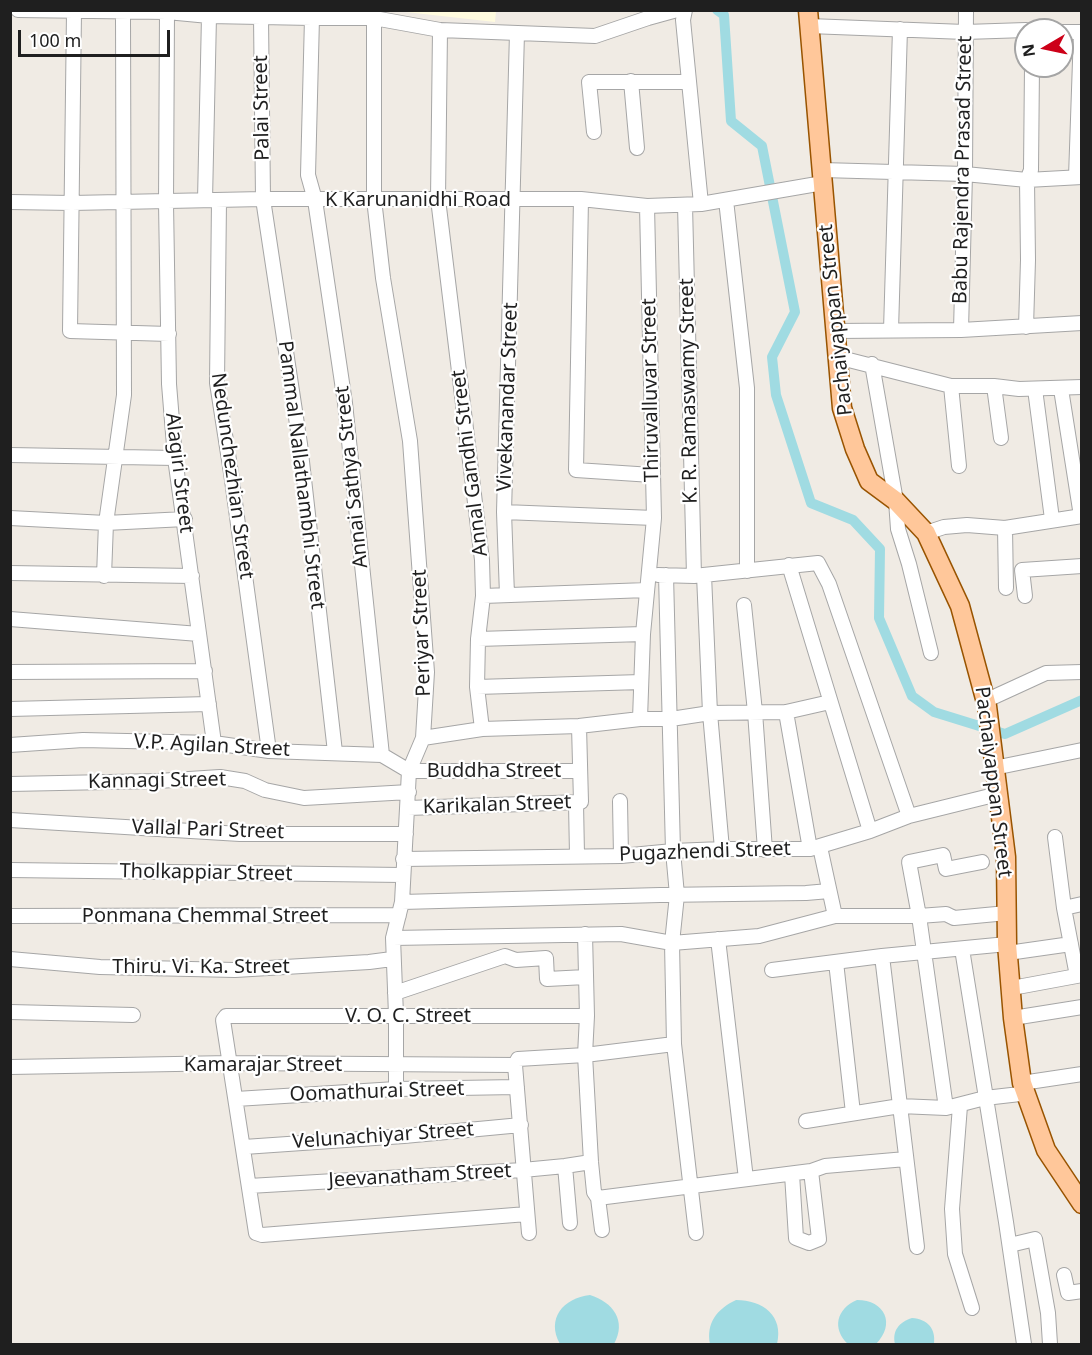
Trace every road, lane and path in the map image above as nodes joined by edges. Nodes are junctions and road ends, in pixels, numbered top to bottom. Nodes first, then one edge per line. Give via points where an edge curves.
1 (18, 10) edge
2 (677, 10) edge
3 (685, 10) edge
4 (966, 10) edge
5 (74, 12) junction
6 (167, 12) junction
7 (123, 13) junction
8 (209, 16) junction
9 (261, 17) junction
10 (312, 18) junction
11 (374, 18) junction
12 (809, 18) edge
13 (440, 30) junction
14 (900, 30) junction
15 (1014, 30) edge
16 (965, 32) junction
17 (1081, 32) edge
18 (517, 33) junction
19 (1032, 78) edge
20 (631, 81) junction
21 (688, 82) junction
22 (594, 132) dead end
23 (637, 148) dead end
24 (896, 173) junction
25 (965, 174) junction
26 (823, 177) junction
27 (1079, 177) edge
28 (1027, 180) junction
29 (263, 199) junction
30 (374, 199) junction
31 (438, 199) junction
32 (514, 199) junction
33 (581, 199) junction
34 (212, 200) junction
35 (315, 200) junction
36 (726, 200) junction
37 (10, 202) edge
38 (123, 202) junction
39 (72, 203) junction
40 (166, 203) junction
41 (701, 204) junction
42 (685, 205) junction
43 (647, 206) junction
44 (1082, 323) edge
45 (1026, 327) junction
46 (891, 330) junction
47 (961, 330) junction
48 (835, 331) junction
49 (123, 334) junction
50 (169, 334) junction
51 (837, 357) junction
52 (872, 364) junction
53 (951, 386) junction
54 (993, 386) junction
55 (1082, 387) edge
56 (1035, 389) junction
57 (1061, 389) junction
58 (1001, 438) dead end
59 (10, 455) edge
60 (115, 457) junction
61 (175, 458) junction
62 (960, 466) dead end
63 (652, 475) junction
64 (896, 501) junction
65 (504, 512) junction
66 (1081, 516) edge
67 (10, 518) edge
68 (654, 518) junction
69 (185, 519) junction
70 (1052, 519) junction
71 (106, 523) junction
72 (1005, 528) junction
73 (926, 532) junction
74 (789, 565) junction
75 (1082, 566) edge
76 (747, 571) junction
77 (10, 573) edge
78 (650, 574) junction
79 (666, 575) junction
80 (699, 575) junction
81 (104, 576) junction
82 (192, 576) junction
83 (1006, 588) dead end
84 (647, 590) junction
85 (507, 595) junction
86 (483, 596) junction
87 (1025, 596) dead end
88 (744, 605) dead end
89 (10, 619) edge
90 (199, 634) junction
91 (643, 634) junction
92 (478, 639) junction
93 (931, 653) dead end
94 (205, 671) junction
95 (10, 672) edge
96 (1082, 672) edge
97 (641, 682) junction
98 (477, 687) junction
99 (830, 702) junction
100 (986, 703) junction
101 (209, 704) junction
102 (10, 710) edge
103 (755, 712) junction
104 (786, 712) junction
105 (710, 713) junction
106 (640, 718) junction
107 (670, 719) junction
108 (579, 726) junction
109 (482, 729) junction
110 (423, 738) junction
111 (214, 743) junction
112 (10, 745) edge
113 (1082, 750) edge
114 (269, 751) junction
115 (335, 752) junction
116 (382, 755) junction
117 (994, 763) junction
118 (410, 771) junction
119 (579, 771) junction
120 (10, 784) edge
121 (410, 792) junction
122 (998, 794) junction
123 (620, 801) dead end
124 (576, 803) junction
125 (408, 808) junction
126 (909, 816) junction
127 (10, 820) edge
128 (870, 831) junction
129 (406, 834) junction
130 (1055, 837) dead end
131 (815, 848) junction
132 (722, 849) junction
133 (673, 850) junction
134 (765, 850) junction
135 (577, 855) junction
136 (621, 856) junction
137 (403, 859) junction
138 (982, 862) dead end
139 (10, 870) edge
140 (402, 875) junction
141 (830, 891) junction
142 (676, 895) junction
143 (1082, 904) edge
144 (1064, 908) junction
145 (400, 909) junction
146 (1007, 913) junction
147 (10, 916) edge
148 (835, 916) junction
149 (919, 916) junction
150 (585, 934) junction
151 (393, 938) junction
152 (718, 939) junction
153 (672, 943) junction
154 (1071, 944) junction
155 (1008, 948) junction
156 (962, 949) junction
157 (924, 952) junction
158 (882, 956) junction
159 (10, 959) edge
160 (392, 959) junction
161 (836, 962) junction
162 (771, 970) dead end
163 (1079, 975) edge
164 (586, 977) junction
165 (1012, 988) junction
166 (395, 993) junction
167 (1082, 1007) edge
168 (10, 1012) edge
169 (133, 1015) dead end
170 (396, 1015) junction
171 (587, 1016) junction
172 (1013, 1018) junction
173 (674, 1044) junction
174 (585, 1055) junction
175 (230, 1064) junction
176 (396, 1065) junction
177 (515, 1065) junction
178 (10, 1067) edge
179 (1082, 1074) edge
180 (1022, 1083) junction
181 (517, 1087) junction
182 (396, 1089) junction
183 (985, 1098) junction
184 (236, 1099) junction
185 (900, 1106) junction
186 (953, 1107) junction
187 (853, 1113) junction
188 (806, 1121) dead end
189 (521, 1125) junction
190 (244, 1147) junction
191 (906, 1159) junction
192 (591, 1162) junction
193 (565, 1166) junction
194 (523, 1170) junction
195 (811, 1172) junction
196 (792, 1174) junction
197 (746, 1179) junction
198 (249, 1186) junction
199 (691, 1187) junction
200 (598, 1197) junction
201 (1082, 1204) edge
202 (527, 1214) junction
203 (570, 1223) dead end
204 (602, 1230) dead end
205 (529, 1233) dead end
206 (696, 1233) dead end
207 (1010, 1245) junction
208 (917, 1247) dead end
209 (1064, 1275) dead end
210 (1082, 1291) edge
211 (972, 1308) dead end
212 (1024, 1344) edge
213 (1050, 1344) edge

1 - 5 street
2 - 18 street via 595,36
3 - 21 street
4 - 16 street, Babu Rajendra Prasad Street
5 - 7 street
5 - 39 street
6 - 7 street
6 - 8 street
6 - 40 street, Alagiri Street
7 - 38 street
8 - 9 street
8 - 34 street, Nedunchezhian Street
9 - 10 street
9 - 29 street, Palai Street
10 - 11 street
10 - 35 street, Annai Sathya Street via 308,175
11 - 13 street
11 - 30 street, Periyar Street
12 - 14 street
12 - 26 main road, Pachaiyappan Street
13 - 18 street
13 - 31 street, Annal Gandhi Street
14 - 16 street
14 - 24 street
15 - 16 street
16 - 25 street, Babu Rajendra Prasad Street
17 - 27 street
18 - 32 street, Vivekanandar Street
19 - 28 street via 1031,170
20 - 21 street
20 - 22 street via 589,82
20 - 23 street
21 - 41 street
24 - 25 street, K Karunanidhi Road
24 - 26 street, K Karunanidhi Road
24 - 46 street
25 - 28 street, K Karunanidhi Road
25 - 47 street, Babu Rajendra Prasad Street
26 - 36 street, K Karunanidhi Road
26 - 48 main road, Pachaiyappan Street
27 - 28 street, K Karunanidhi Road
28 - 45 street
29 - 34 street, K Karunanidhi Road
29 - 35 street, K Karunanidhi Road
29 - 115 street, Pammal Nallathambhi Street via 300,444
30 - 31 street, K Karunanidhi Road
30 - 35 street, K Karunanidhi Road
30 - 110 street, Periyar Street via 410,441 428,672
31 - 32 street, K Karunanidhi Road
31 - 86 street, Annal Gandhi Street via 482,560
32 - 33 street, K Karunanidhi Road
32 - 65 street, Vivekanandar Street
33 - 43 street, K Karunanidhi Road
33 - 63 street via 576,470
34 - 40 street, K Karunanidhi Road
34 - 114 street, Nedunchezhian Street via 217,383
35 - 116 street, Annai Sathya Street via 345,403
36 - 41 street, K Karunanidhi Road
36 - 76 street via 747,388
37 - 39 street, K Karunanidhi Road
38 - 39 street, K Karunanidhi Road
38 - 40 street, K Karunanidhi Road
38 - 49 street
39 - 49 street via 70,332
40 - 50 street, Alagiri Street
41 - 42 street, K Karunanidhi Road
42 - 43 street, K Karunanidhi Road
42 - 80 street, K. R. Ramaswamy Street
43 - 63 street, Thiruvalluvar Street
44 - 45 street
45 - 47 street
46 - 47 street
46 - 48 street
48 - 51 main road, Pachaiyappan Street
49 - 50 street
49 - 60 street via 124,395
50 - 61 street, Alagiri Street
51 - 52 street
51 - 64 main road, Pachaiyappan Street via 842,408 855,449 869,481
52 - 53 street
52 - 64 street
53 - 54 street
53 - 62 street
54 - 56 street
54 - 58 street
55 - 57 street
56 - 57 street
56 - 70 street
57 - 66 street
59 - 60 street
60 - 61 street
60 - 71 street
61 - 69 street, Alagiri Street
63 - 68 street, Thiruvalluvar Street
64 - 73 main road, Pachaiyappan Street
64 - 93 street via 898,529
65 - 68 street
65 - 85 street, Vivekanandar Street
66 - 70 street
67 - 71 street
68 - 78 street, Thiruvalluvar Street
69 - 71 street
69 - 82 street, Alagiri Street
70 - 72 street
71 - 81 street
72 - 73 street via 967,525
72 - 83 street
73 - 100 main road, Pachaiyappan Street via 960,606
74 - 76 street
74 - 99 street
74 - 126 street via 818,563 829,584
75 - 87 street via 1022,570
76 - 80 street
77 - 81 street
78 - 79 street
78 - 84 street, Thiruvalluvar Street
79 - 80 street
79 - 107 street
80 - 105 street, K. R. Ramaswamy Street
81 - 82 street
82 - 90 street, Alagiri Street
84 - 85 street
84 - 91 street, Thiruvalluvar Street
85 - 86 street
86 - 92 street, Annal Gandhi Street
88 - 103 street
89 - 90 street
90 - 94 street, Alagiri Street
91 - 92 street
91 - 97 street, Thiruvalluvar Street
92 - 98 street, Annal Gandhi Street
94 - 95 street
94 - 101 street, Alagiri Street
96 - 100 street via 1046,673
97 - 98 street
97 - 106 street, Thiruvalluvar Street
98 - 109 street, Annal Gandhi Street
99 - 104 street
99 - 128 street
100 - 117 main road, Pachaiyappan Street
101 - 102 street
101 - 111 street, Alagiri Street
103 - 104 street
103 - 105 street
103 - 134 street
104 - 131 street
105 - 107 street
105 - 132 street, K. R. Ramaswamy Street
106 - 107 street
106 - 108 street
107 - 133 street
108 - 109 street
108 - 119 street, Karikalan Street
109 - 110 street
110 - 118 street, Periyar Street
111 - 112 street, V.P. Agilan Street via 83,740
111 - 114 street, V.P. Agilan Street
113 - 117 street
114 - 115 street, V.P. Agilan Street
115 - 116 street, V.P. Agilan Street
116 - 118 street, V.P. Agilan Street
117 - 122 main road, Pachaiyappan Street
118 - 119 street, Buddha Street
118 - 121 street, Periyar Street
119 - 124 street, Karikalan Street via 581,802
120 - 121 street, Kannagi Street via 220,777 303,798
121 - 125 street, Periyar Street
122 - 126 street, Pugazhendi Street
122 - 146 main road, Pachaiyappan Street via 1006,857
123 - 136 street
124 - 125 street, Karikalan Street
124 - 135 street
125 - 129 street, Periyar Street
126 - 128 street, Pugazhendi Street
127 - 129 street, Vallal Pari Street via 240,834
128 - 131 street, Pugazhendi Street
129 - 137 street, Periyar Street
130 - 144 street
131 - 134 street, Pugazhendi Street
131 - 141 street
132 - 133 street, Pugazhendi Street
132 - 134 street, Pugazhendi Street
133 - 136 street, Pugazhendi Street
133 - 142 street
135 - 136 street, Pugazhendi Street
135 - 137 street, Pugazhendi Street
137 - 140 street, Periyar Street
138 - 149 street via 946,869 944,855 909,862
139 - 140 street, Tholkappiar Street
140 - 145 street, Periyar Street
141 - 142 street, Ponmana Chemmal Street
141 - 148 street
142 - 145 street, Ponmana Chemmal Street
142 - 153 street
143 - 144 street
144 - 154 street
145 - 147 street, Ponmana Chemmal Street
145 - 151 street, Periyar Street
146 - 149 street via 954,918 946,914
146 - 155 main road, Pachaiyappan Street
148 - 149 street
148 - 152 street via 759,936
149 - 157 street
150 - 151 street
150 - 153 street via 621,934
150 - 164 street
151 - 160 street, Periyar Street
152 - 153 street
152 - 197 street
153 - 173 street
154 - 155 street
154 - 163 street
155 - 156 street
155 - 165 main road, Pachaiyappan Street
156 - 157 street
156 - 183 street
157 - 158 street
157 - 186 street
158 - 161 street
158 - 185 street
159 - 160 street, Thiru. Vi. Ka. Street via 100,967 235,969
160 - 166 street, Periyar Street
161 - 162 street
161 - 187 street
163 - 165 street
164 - 166 street via 547,979 546,958 516,960 505,956
164 - 171 street
165 - 172 main road, Pachaiyappan Street
166 - 170 street, Periyar Street
167 - 172 street
168 - 169 street
170 - 171 street, V. O. C. Street
170 - 175 street, V. O. C. Street via 226,1016 222,1024
170 - 176 street, Periyar Street
171 - 174 street
172 - 180 main road, Pachaiyappan Street
173 - 174 street, Kamarajar Street
173 - 199 street
174 - 177 street, Kamarajar Street via 525,1057
174 - 192 street
175 - 176 street, Kamarajar Street
175 - 178 street, Kamarajar Street
175 - 184 street
176 - 177 street, Kamarajar Street
176 - 182 street, Periyar Street
177 - 181 street
179 - 180 street
180 - 183 street via 1020,1094
180 - 201 main road, Pachaiyappan Street via 1046,1150
181 - 182 street, Oomathurai Street
181 - 189 street
182 - 184 street, Oomathurai Street
183 - 186 street
183 - 207 street
184 - 190 street
185 - 186 street
185 - 187 street
185 - 191 street
186 - 211 street via 955,1254
187 - 188 street
189 - 190 street, Velunachiyar Street
189 - 194 street
190 - 198 street
191 - 195 street via 825,1166
191 - 208 street
192 - 193 street, Jeevanatham Street
192 - 200 street
193 - 194 street, Jeevanatham Street
193 - 203 street
194 - 198 street, Jeevanatham Street
194 - 202 street
195 - 196 street
195 - 196 street via 819,1239 809,1243 796,1238
196 - 197 street
197 - 199 street
198 - 202 street via 256,1233 262,1235
199 - 200 street
199 - 206 street
200 - 204 street
202 - 205 street
207 - 212 street
207 - 213 street via 1035,1239
209 - 210 street via 1068,1293

